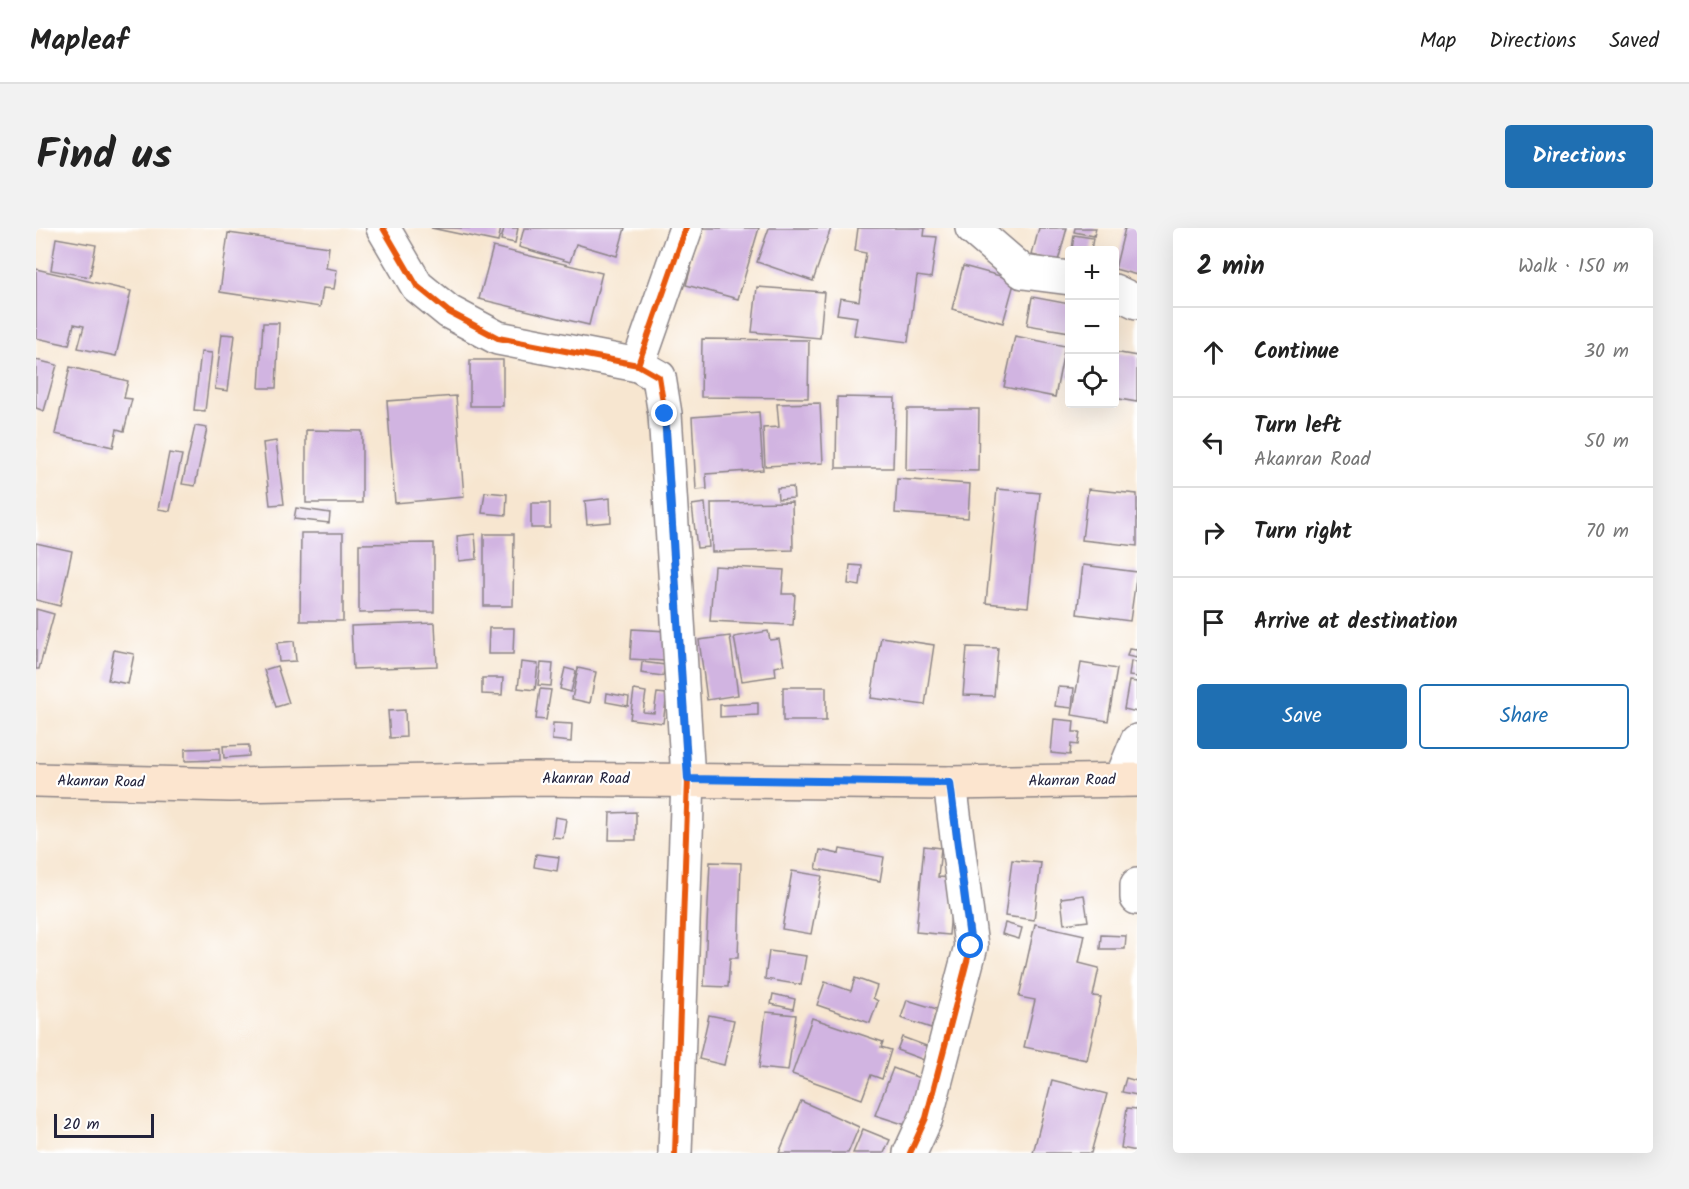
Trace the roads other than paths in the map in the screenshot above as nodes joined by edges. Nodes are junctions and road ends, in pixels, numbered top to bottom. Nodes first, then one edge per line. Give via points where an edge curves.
1 (383, 228) edge
2 (686, 228) edge
3 (972, 228) edge
4 (1065, 277) edge
5 (1119, 293) edge
6 (1137, 302) edge
7 (638, 365) junction
8 (1137, 741) edge
9 (688, 779) junction
10 (36, 780) edge
11 (1129, 780) edge
12 (950, 783) junction
13 (1137, 885) edge
14 (1137, 898) edge
15 (675, 1153) edge
16 (910, 1153) edge

1 - 7 street via 417,286 449,312 498,338
2 - 7 street
3 - 4 street via 1023,272
5 - 6 street
7 - 9 street via 658,377 665,414
8 - 11 street
9 - 10 main road, Akanran Road via 528,778 230,785
9 - 12 main road, Akanran Road
9 - 15 street
11 - 12 main road, Akanran Road
12 - 16 street via 971,946 926,1118
13 - 14 street

